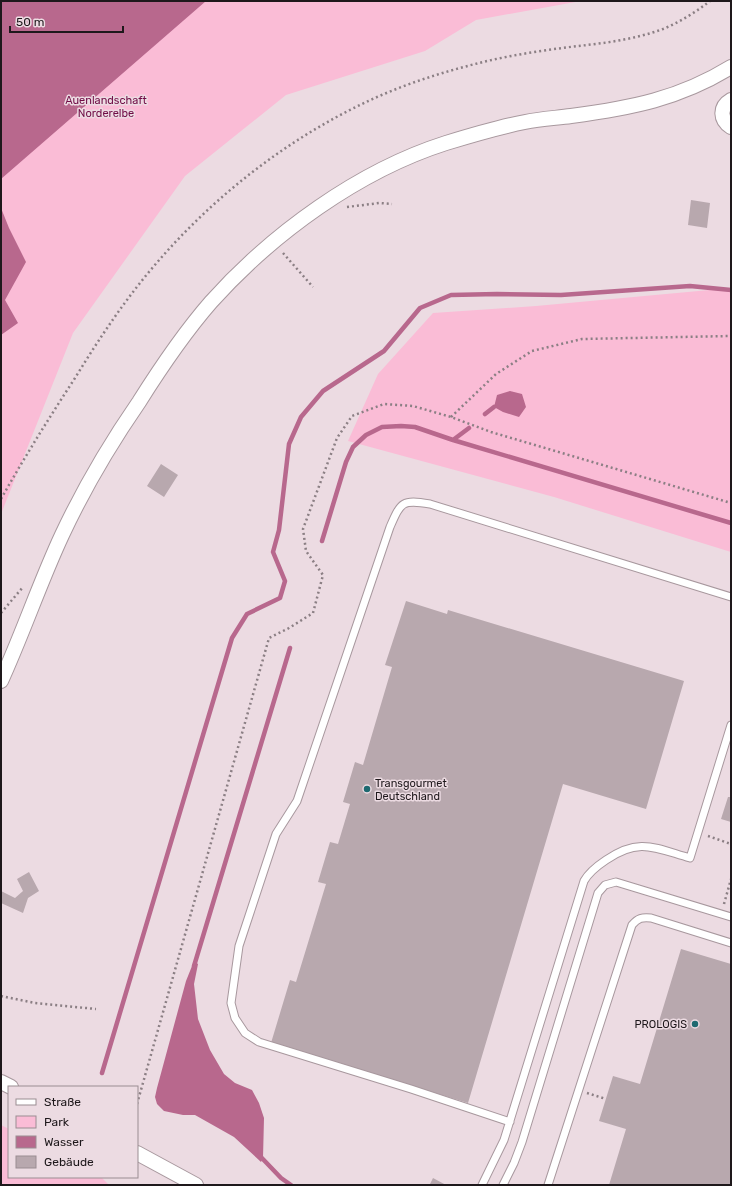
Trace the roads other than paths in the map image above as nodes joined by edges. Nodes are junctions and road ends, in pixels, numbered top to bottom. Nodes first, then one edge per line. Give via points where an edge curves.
1 (731, 66) edge
2 (731, 100) edge
3 (731, 128) edge
4 (731, 597) edge
5 (1, 681) edge
6 (731, 725) edge
7 (731, 916) edge
8 (731, 943) edge
9 (510, 1122) junction
10 (138, 1154) edge
11 (196, 1185) edge
12 (482, 1185) edge
13 (503, 1185) edge
14 (548, 1185) edge

1 - 5 street via 715,77 685,91 652,102 497,128 406,158 354,185 274,241 234,278 190,328 108,448 62,535
2 - 3 street via 723,108 722,116
4 - 9 lane via 424,503 411,501 401,506 390,527 297,801 276,834 239,946 232,1003 235,1018 245,1033 259,1042
6 - 9 lane via 690,858 651,846 628,847 597,866 584,880
7 - 13 lane via 616,882 600,890 522,1142
8 - 14 lane via 651,918 638,918 632,925
9 - 12 lane via 499,1152
10 - 11 street

